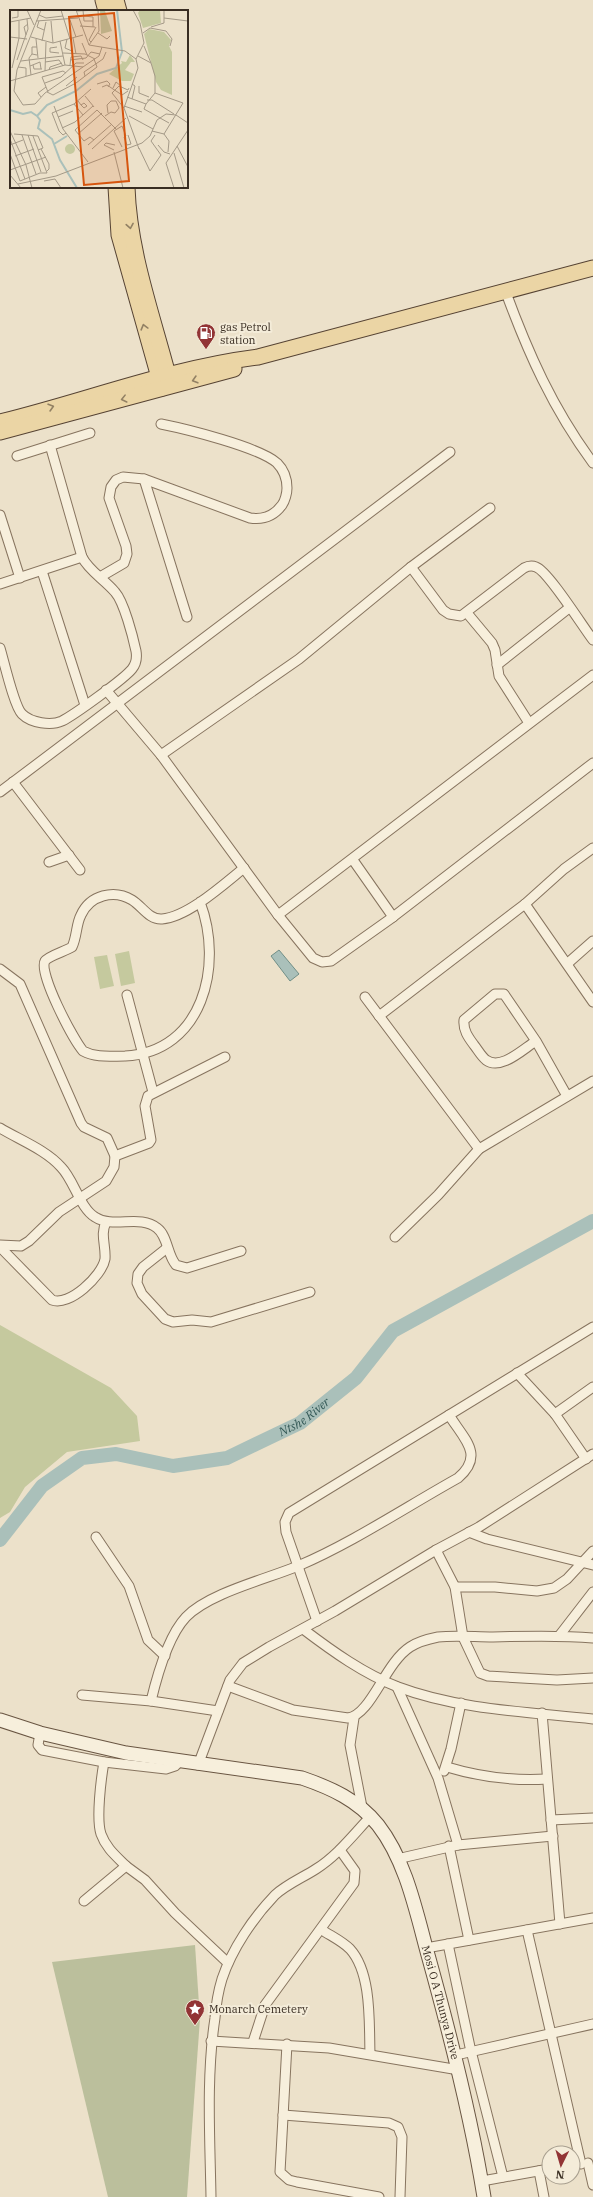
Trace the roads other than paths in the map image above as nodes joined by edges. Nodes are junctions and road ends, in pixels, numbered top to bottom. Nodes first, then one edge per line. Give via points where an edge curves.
1 (104, 0) edge
2 (116, 0) edge
3 (106, 10) edge
4 (119, 10) edge
5 (122, 192) edge
6 (593, 268) edge
7 (505, 290) junction
8 (156, 351) junction
9 (258, 357) junction
10 (196, 368) junction
11 (165, 383) junction
12 (133, 384) junction
13 (0, 422) edge
14 (161, 424) dead end
15 (0, 432) edge
16 (90, 432) dead end
17 (50, 445) junction
18 (450, 452) dead end
19 (17, 456) dead end
20 (593, 463) edge
21 (144, 479) junction
22 (490, 508) dead end
23 (0, 515) edge
24 (82, 557) junction
25 (411, 567) junction
26 (42, 571) junction
27 (100, 577) junction
28 (20, 578) junction
29 (0, 584) edge
30 (569, 608) junction
31 (467, 612) junction
32 (186, 617) dead end
33 (593, 640) edge
34 (0, 648) edge
35 (497, 665) junction
36 (593, 675) edge
37 (106, 690) junction
38 (117, 704) junction
39 (85, 705) junction
40 (529, 723) junction
41 (160, 755) junction
42 (593, 762) edge
43 (13, 782) junction
44 (0, 792) edge
45 (593, 848) edge
46 (69, 855) junction
47 (353, 860) junction
48 (49, 862) dead end
49 (244, 868) junction
50 (80, 870) dead end
51 (200, 902) junction
52 (525, 904) junction
53 (278, 915) junction
54 (393, 917) junction
55 (593, 942) edge
56 (568, 963) junction
57 (0, 969) edge
58 (127, 995) dead end
59 (365, 997) dead end
60 (593, 1002) edge
61 (379, 1016) junction
62 (536, 1041) junction
63 (142, 1055) junction
64 (224, 1057) dead end
65 (593, 1081) edge
66 (153, 1092) junction
67 (567, 1096) junction
68 (0, 1128) edge
69 (479, 1149) junction
70 (115, 1156) junction
71 (80, 1196) junction
72 (106, 1222) junction
73 (395, 1237) dead end
74 (0, 1246) edge
75 (167, 1248) junction
76 (241, 1252) dead end
77 (310, 1292) dead end
78 (593, 1326) edge
79 (517, 1373) junction
80 (593, 1387) edge
81 (555, 1414) junction
82 (449, 1415) junction
83 (590, 1457) edge
84 (469, 1532) junction
85 (96, 1537) dead end
86 (436, 1550) junction
87 (593, 1551) edge
88 (582, 1562) junction
89 (593, 1565) edge
90 (299, 1566) junction
91 (455, 1587) junction
92 (593, 1592) edge
93 (317, 1621) junction
94 (302, 1629) junction
95 (559, 1636) junction
96 (463, 1637) junction
97 (593, 1638) edge
98 (165, 1656) junction
99 (593, 1678) edge
100 (382, 1679) junction
101 (228, 1686) junction
102 (397, 1687) junction
103 (82, 1695) dead end
104 (151, 1701) junction
105 (461, 1703) junction
106 (218, 1711) junction
107 (542, 1713) junction
108 (354, 1718) junction
109 (593, 1719) edge
110 (5, 1722) edge
111 (40, 1733) junction
112 (104, 1762) junction
113 (180, 1762) junction
114 (198, 1765) junction
115 (447, 1767) junction
116 (438, 1778) junction
117 (547, 1778) junction
118 (366, 1812) junction
119 (593, 1818) edge
120 (551, 1820) junction
121 (553, 1836) junction
122 (454, 1846) junction
123 (340, 1850) junction
124 (397, 1858) junction
125 (126, 1866) junction
126 (84, 1901) dead end
127 (593, 1918) edge
128 (560, 1924) junction
129 (322, 1930) junction
130 (527, 1930) junction
131 (469, 1940) junction
132 (448, 1944) junction
133 (426, 1948) junction
134 (228, 1963) junction
135 (593, 2024) edge
136 (552, 2034) junction
137 (211, 2041) junction
138 (253, 2042) junction
139 (287, 2044) junction
140 (471, 2052) junction
141 (370, 2054) junction
142 (456, 2056) junction
143 (459, 2070) junction
144 (283, 2115) junction
145 (584, 2164) edge
146 (539, 2171) joint
147 (503, 2178) junction
148 (482, 2181) junction
149 (593, 2185) edge
150 (211, 2197) edge
151 (379, 2197) edge
152 (400, 2197) edge
153 (484, 2197) edge
154 (544, 2197) edge

1 - 3 main road
2 - 4 main road
5 - 8 main road via 119,235 134,267
6 - 7 main road
7 - 9 main road
7 - 20 street via 529,354 547,391
8 - 10 main road
8 - 11 main road
8 - 12 main road via 146,369
9 - 10 main road
9 -> 11 main road via 233,370
10 - 11 main road
11 - 12 main road
11 -> 15 main road
13 -> 12 main road
14 - 21 street via 179,427 266,456 284,472 287,481 285,498 273,514 259,519 250,518
16 - 17 street
17 - 19 street
17 - 24 street
18 - 38 street
21 - 27 street via 123,477 116,480 111,487 109,498 127,554 124,563
21 - 32 street
22 - 25 street
23 - 28 street
24 - 26 street
24 - 27 street via 90,570
25 - 31 street via 443,610 455,616
25 - 41 street via 298,659
26 - 28 street
26 - 39 street
27 - 37 street via 121,602 136,651 136,659 131,670
28 - 29 street
30 - 31 street via 542,570 530,566
30 - 33 street
30 - 35 street
31 - 35 street via 492,643
34 - 39 street via 19,709 31,720 61,722
35 - 40 street via 502,683
36 - 40 street
37 - 38 street
37 - 39 street
38 - 41 street
38 - 43 street
40 - 47 street
41 - 49 street
42 - 54 street
43 - 44 street
43 - 46 street
45 - 52 street via 564,869
46 - 48 street
46 - 50 street
47 - 53 street
47 - 54 street
49 - 51 street
49 - 53 street
51 - 63 street via 209,935 210,962 207,983 199,1006 173,1040
51 - 63 street via 161,919 151,917 132,900 121,895 102,895 90,902 80,915 77,937 72,947 46,958 43,964 54,998 83,1051 99,1056
52 - 56 street
52 - 61 street
53 - 54 street via 313,958 322,962 331,961
55 - 56 street
56 - 60 street
57 - 70 street via 20,984 84,1128 107,1138
58 - 63 street
59 - 61 street
61 - 69 street
62 - 62 street via 501,1063 493,1064 485,1059 468,1037 464,1020 495,994 504,994
62 - 67 street
63 - 66 street
64 - 66 street
65 - 67 street
66 - 70 street via 145,1100 151,1136 149,1143
67 - 69 street
68 - 71 street via 54,1159 63,1168
69 - 73 street via 438,1195
70 - 71 street via 114,1167 106,1181
71 - 72 street via 94,1217
71 - 74 street via 21,1246
72 - 74 street via 102,1238 105,1258 97,1274 73,1297 59,1303 52,1300
72 - 75 street via 141,1222 156,1227
75 - 76 street via 173,1261 182,1268
75 - 77 street via 143,1267 138,1274 137,1283 138,1289 146,1299 165,1319 173,1322 211,1322
78 - 79 street
79 - 81 street
79 - 82 street
80 - 81 street
81 - 83 street
82 - 90 street via 289,1513 285,1527
82 - 90 street via 471,1450 472,1458 465,1472 373,1527
83 - 84 street
84 - 86 street
84 - 88 street via 487,1539
85 - 98 street via 129,1586 148,1640
86 - 91 street
86 - 93 street
87 - 88 street
88 - 89 street
88 - 91 street via 560,1585 546,1590
90 - 93 street
90 - 98 street via 230,1592 196,1609 180,1624
91 - 96 street
92 - 95 street
93 - 94 street
94 - 100 street via 341,1656
94 - 101 street via 243,1663 233,1674
95 - 96 street
95 - 97 street
96 - 99 street via 477,1668 484,1675 557,1680
96 - 100 street via 440,1637 419,1642 395,1659
98 - 104 street
100 - 102 street
100 - 108 street via 366,1708
101 - 106 street
101 - 108 street via 293,1710 323,1716
102 - 105 street
102 - 116 street
103 - 104 street
104 - 106 street
105 - 107 street
105 - 115 street
106 - 114 street
107 - 109 street
107 - 117 street
108 - 118 street via 350,1745
110 - 111 street
111 - 112 street via 38,1745 42,1750
111 - 113 street via 126,1753
112 - 113 street via 166,1769
112 - 125 street via 100,1829 110,1850
113 - 114 street
114 - 118 street via 302,1778 335,1791
115 - 116 street
115 - 117 street via 497,1778
116 - 122 street
117 - 120 street
118 - 123 street
118 - 124 street, Mosi O A Thunya Drive via 383,1833
119 - 120 street
120 - 121 street
121 - 122 street
121 - 128 street
122 - 124 street
122 - 131 street
123 - 129 street via 354,1868 356,1879
123 - 134 street via 316,1869 276,1894 248,1929
124 - 133 street, Mosi O A Thunya Drive via 415,1907
125 - 126 street
125 - 134 street via 144,1880
127 - 128 street
128 - 130 street
129 - 138 street via 265,2005
129 - 141 street via 350,1950 362,1972 369,2013
130 - 131 street
130 - 136 street
131 - 132 street
132 - 133 street
132 - 140 street
133 - 142 street, Mosi O A Thunya Drive
134 - 137 street via 218,1995
135 - 136 street
136 - 140 street
136 - 145 street
137 - 138 street
137 - 150 street
138 - 139 street
139 - 141 street
139 - 144 street
140 - 142 street
140 - 147 street
141 - 143 street
142 - 143 street, Mosi O A Thunya Drive
143 - 148 street, Mosi O A Thunya Drive
144 - 151 street via 279,2167 283,2176 297,2182
144 - 152 street via 389,2123 398,2127 402,2137
145 - 149 street
146 - 147 street
146 - 154 street
147 - 148 street
148 - 153 street, Mosi O A Thunya Drive

